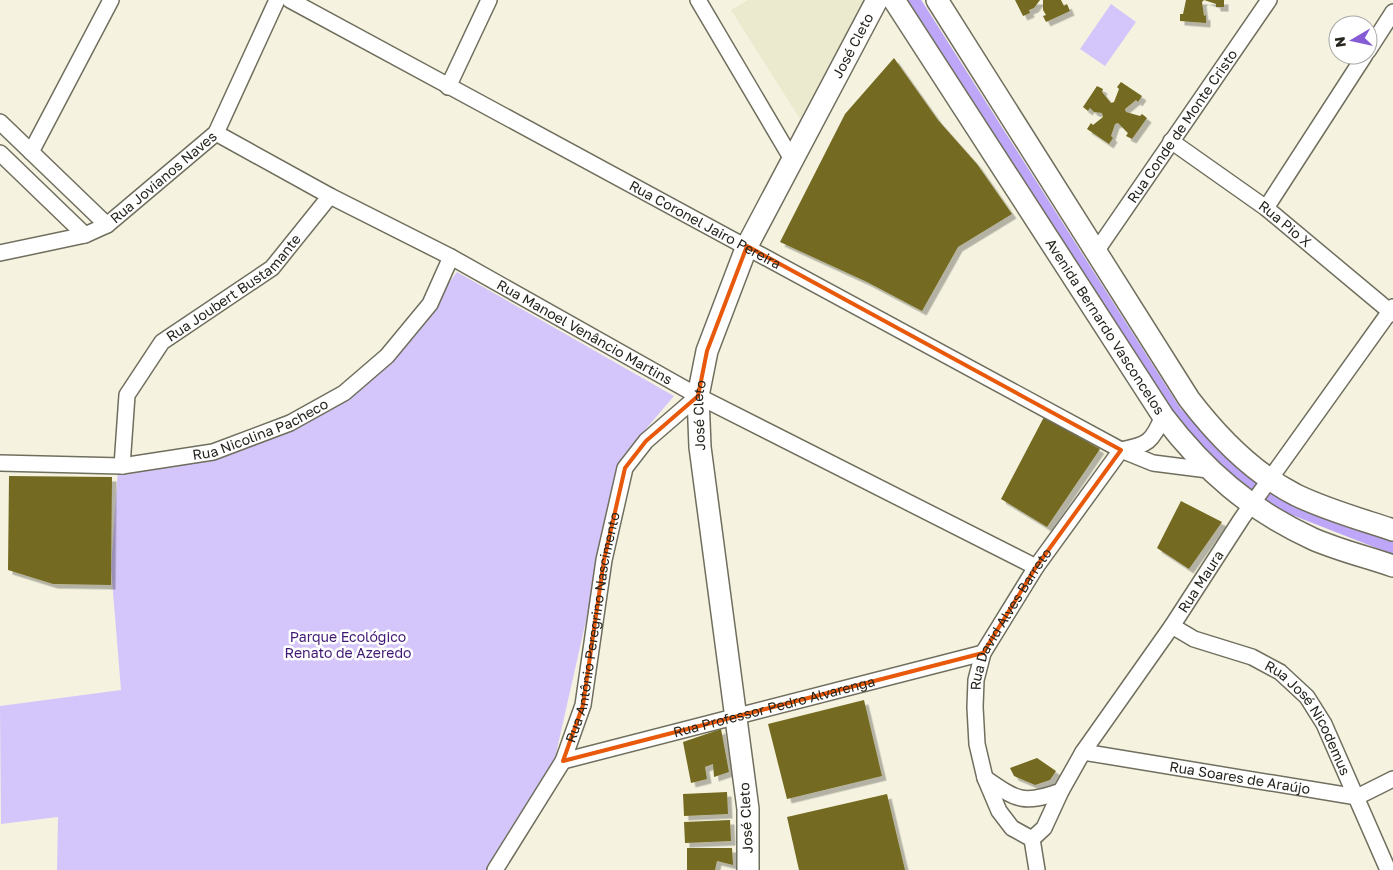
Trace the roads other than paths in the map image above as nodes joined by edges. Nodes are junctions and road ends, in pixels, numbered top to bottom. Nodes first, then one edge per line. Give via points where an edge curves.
1 (111, 0) edge
2 (277, 0) edge
3 (290, 0) edge
4 (489, 0) edge
5 (698, 0) edge
6 (878, 0) edge
7 (894, 0) edge
8 (1269, 0) edge
9 (944, 4) edge
10 (1393, 12) edge
11 (1378, 35) edge
12 (1359, 65) edge
13 (448, 87) junction
14 (0, 122) edge
15 (216, 133) junction
16 (1171, 141) junction
17 (31, 152) junction
18 (0, 153) edge
19 (793, 161) junction
20 (330, 196) junction
21 (1266, 208) junction
22 (107, 225) junction
23 (85, 235) junction
24 (747, 246) junction
25 (0, 253) edge
26 (1095, 253) junction
27 (451, 257) junction
28 (1392, 311) edge
29 (698, 396) junction
30 (1163, 416) junction
31 (1121, 450) junction
32 (0, 463) edge
33 (122, 466) junction
34 (1208, 470) junction
35 (1270, 479) junction
36 (1252, 505) junction
37 (1393, 530) edge
38 (1393, 566) edge
39 (1036, 567) junction
40 (1172, 626) junction
41 (984, 653) junction
42 (737, 717) junction
43 (1082, 752) junction
44 (563, 761) junction
45 (985, 778) junction
46 (1393, 779) edge
47 (1061, 791) junction
48 (1357, 797) junction
49 (1032, 839) junction
50 (495, 870) edge
51 (748, 870) edge
52 (1037, 870) edge
53 (1388, 870) edge

1 - 17 street
2 - 15 street, Rua Jovianos Naves
3 - 13 street, Rua Coronel Jairo Pereira
4 - 13 street
5 - 19 street
6 - 19 main road, José Cleto
7 - 30 main road, Avenida Bernardo Vasconcelos
8 - 16 street, Rua Conde de Monte Cristo
9 - 26 main road
10 - 11 street
12 - 21 street
13 - 24 street, Rua Coronel Jairo Pereira
14 - 17 street
15 - 20 street, Rua Manoel Venâncio Martins
15 - 22 street, Rua Jovianos Naves
16 - 21 street, Rua Pio X
16 - 26 street, Rua Conde de Monte Cristo
17 - 22 street
18 - 23 street
19 - 24 main road, José Cleto
20 - 27 street, Rua Manoel Venâncio Martins
20 - 33 street, Rua Joubert Bustamante via 272,268 162,342 126,395
21 - 28 street, Rua Pio X
22 - 23 street, Rua Jovianos Naves
23 - 25 street, Rua Jovianos Naves
24 - 29 main road, José Cleto via 707,351
24 - 31 street, Rua Coronel Jairo Pereira
26 - 35 main road via 1200,414 1244,459
27 - 29 street, Rua Manoel Venâncio Martins
27 - 33 street, Rua Nicolina Pacheco via 430,304 387,356 344,393 290,424 213,452
28 - 35 street, Rua Maura
29 - 39 street, Rua Manoel Venâncio Martins
29 - 42 main road, José Cleto via 700,447
29 - 44 street, Rua Antônio Peregrino Nascimento via 646,441 625,468 604,560 583,705
30 - 31 street via 1155,436 1144,446
30 - 34 main road, Avenida Bernardo Vasconcelos
31 - 34 street, Rua Coronel Jairo Pereira via 1153,463
31 - 39 street, Rua David Alves Barreto
32 - 33 street, Rua Nicolina Pacheco
34 - 36 main road, Avenida Bernardo Vasconcelos
35 - 36 street, Rua Maura
35 - 37 main road via 1295,494 1338,512
36 - 38 main road, Avenida Bernardo Vasconcelos via 1314,540
36 - 40 street, Rua Maura
39 - 41 street, Rua David Alves Barreto
40 - 43 street, Rua Maura
40 - 48 street, Rua José Nicodemus via 1194,639 1252,657 1280,672 1307,696 1324,724
41 - 42 street, Rua Professor Pedro Alvarenga
41 - 45 street, Rua David Alves Barreto via 976,680 974,707 977,744
42 - 44 street, Rua Professor Pedro Alvarenga
42 - 51 main road, José Cleto via 748,809
43 - 47 street, Rua Maura
43 - 48 street, Rua Soares de Araújo
44 - 50 street, Rua Antônio Peregrino Nascimento
45 - 47 street via 1014,798 1038,800
45 - 49 street, Rua David Alves Barreto via 999,811 1012,828
46 - 48 street
47 - 49 street, Rua Maura via 1044,828
48 - 53 street, Rua José Nicodemus
49 - 52 street

